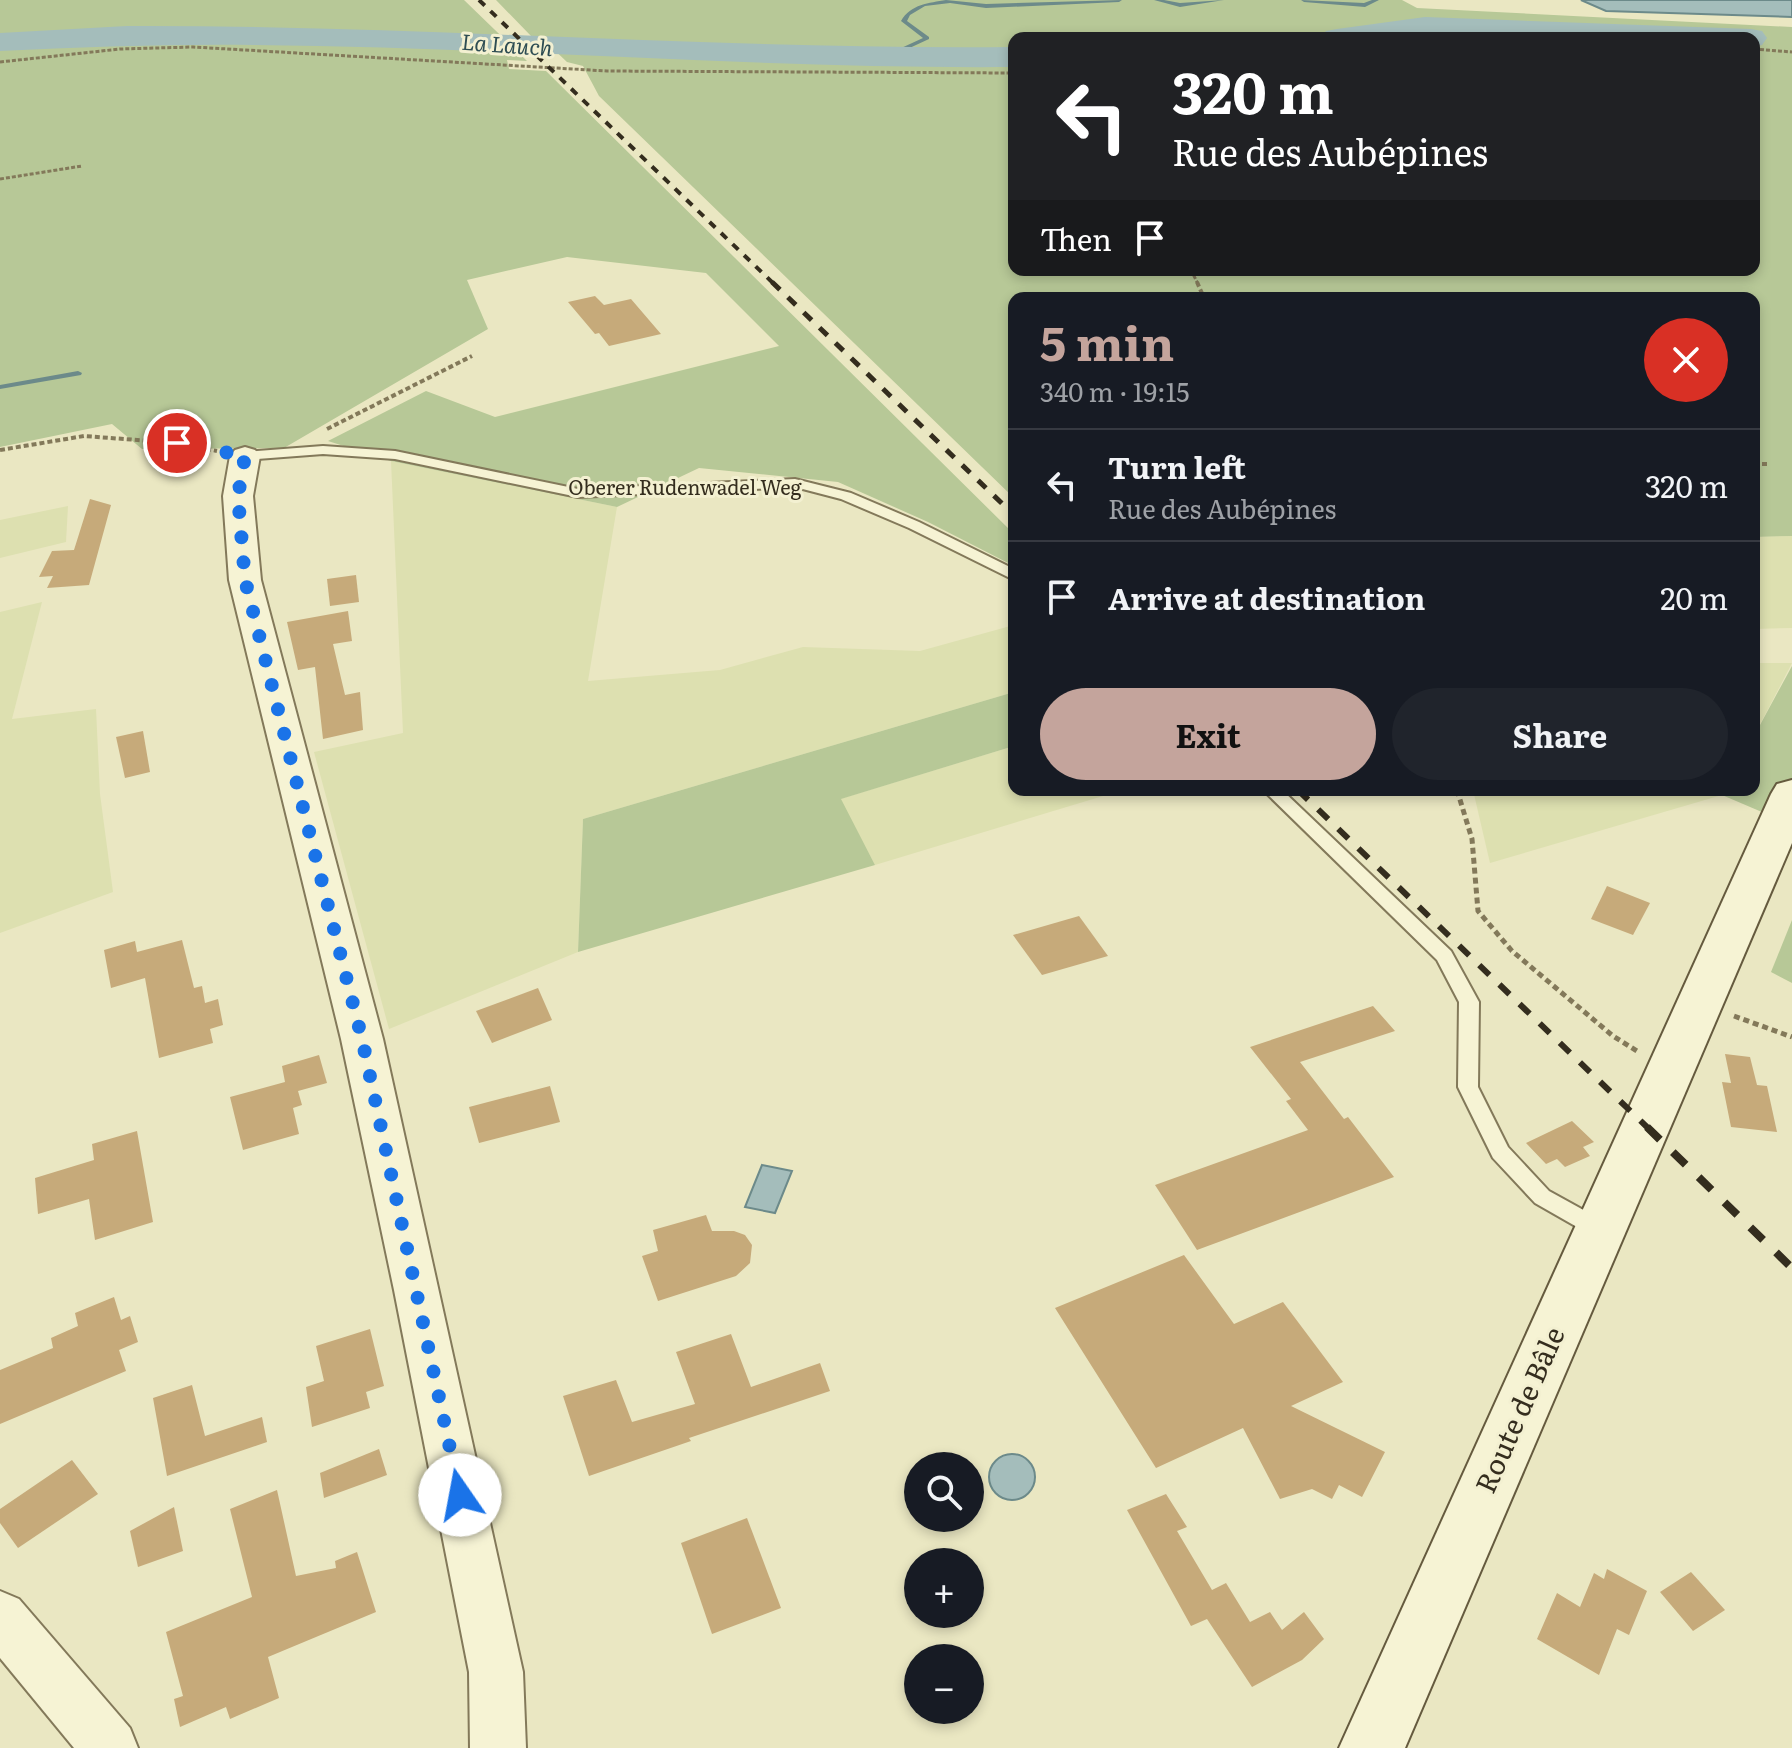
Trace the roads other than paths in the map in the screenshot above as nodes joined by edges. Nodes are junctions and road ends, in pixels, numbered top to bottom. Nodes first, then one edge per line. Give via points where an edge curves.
1 (263, 454) joint
2 (1008, 572) edge
3 (1792, 794) edge
4 (1278, 796) edge
5 (1599, 1229) junction
6 (0, 1617) edge
7 (110, 1748) edge
8 (498, 1748) edge
9 (1372, 1748) edge

1 - 2 lane, Oberer Rudenwadel Weg via 323,450 395,455 578,493 795,483 846,496
1 - 8 street via 238,496 245,580 362,1039 417,1290 496,1672
3 - 5 main road, Route de Bâle
4 - 5 lane via 1444,956 1469,1002 1468,1087 1500,1152 1542,1197
5 - 9 main road, Route de Bâle
6 - 7 street

